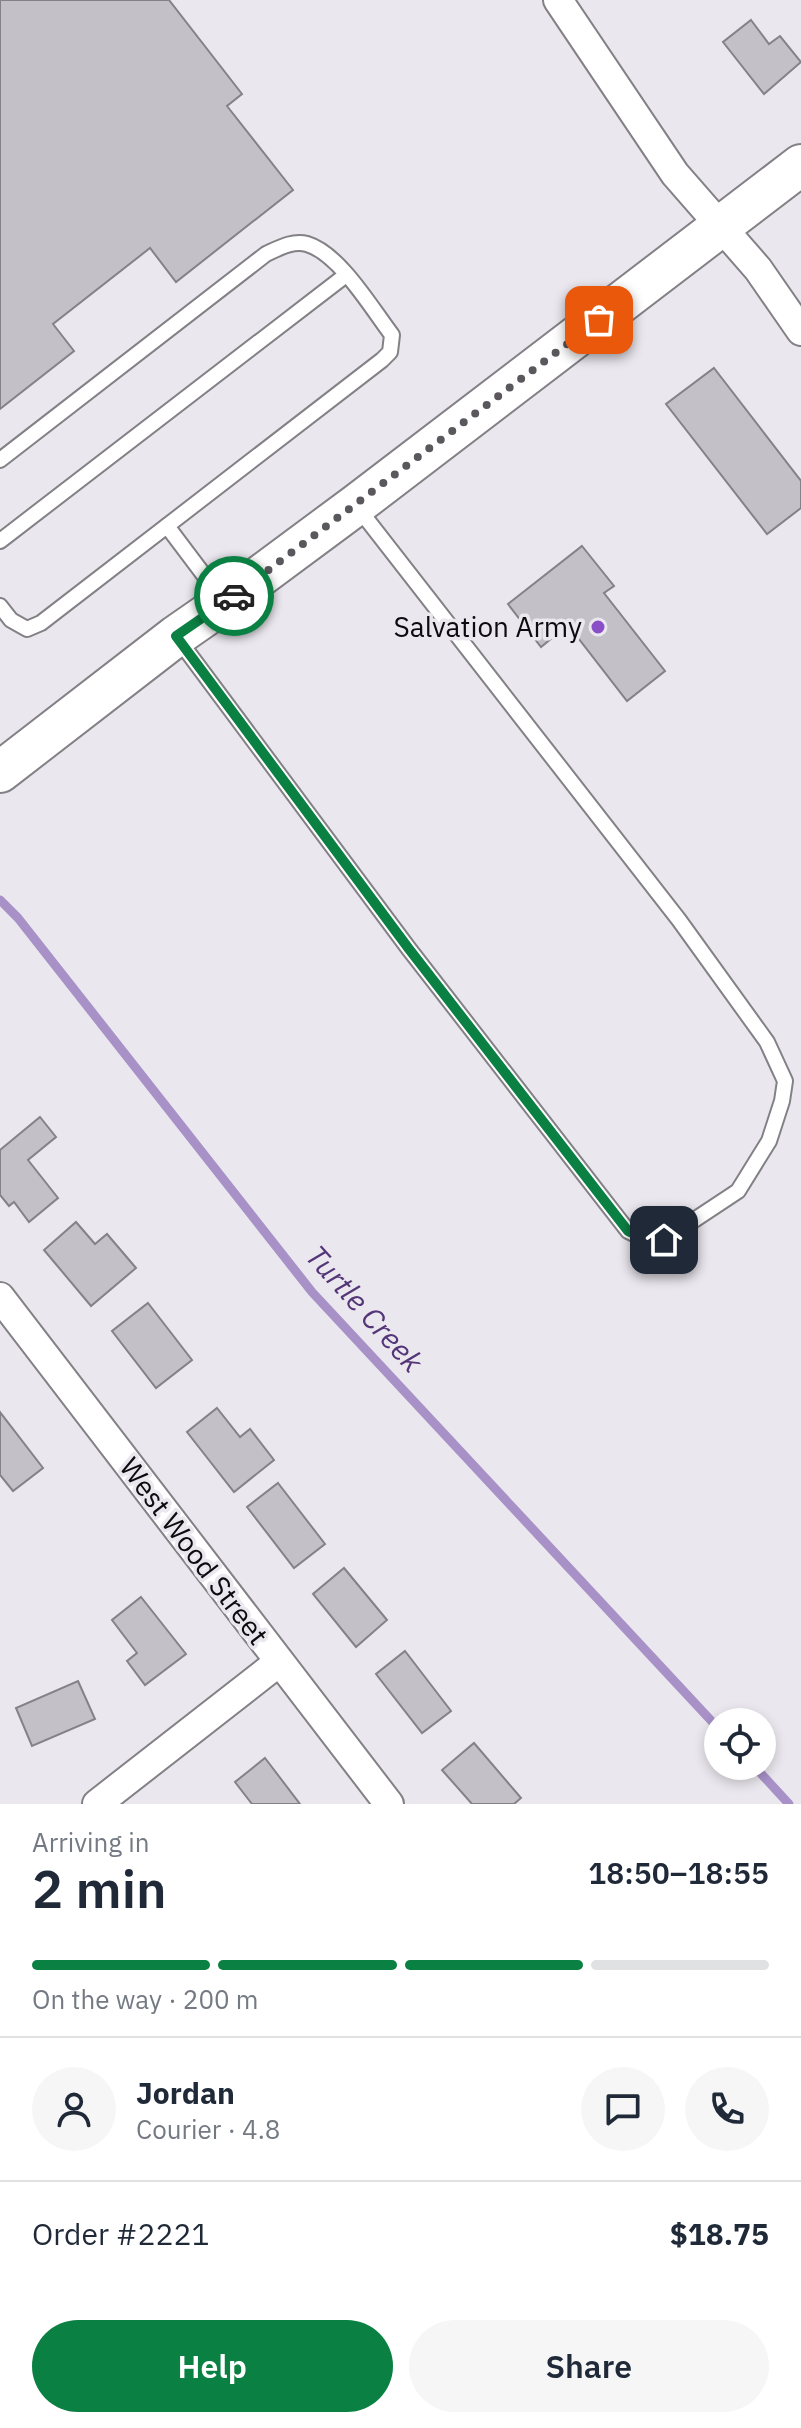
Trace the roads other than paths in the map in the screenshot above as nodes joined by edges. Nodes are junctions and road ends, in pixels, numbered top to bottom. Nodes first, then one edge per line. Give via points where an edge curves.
1 (558, 0) edge
2 (801, 165) edge
3 (722, 226) junction
4 (346, 275) junction
5 (801, 331) edge
6 (0, 460) edge
7 (356, 505) junction
8 (167, 526) junction
9 (0, 541) edge
10 (225, 602) junction
11 (0, 606) edge
12 (176, 636) junction
13 (0, 772) edge
14 (5, 1313) edge
15 (279, 1662) junction
16 (97, 1804) edge
17 (389, 1804) edge

1 - 3 street via 675,174
2 - 3 main road
3 - 5 street
3 - 7 main road
4 - 6 lane via 335,261 307,244 288,244 266,254
4 - 8 lane via 392,335 390,352
4 - 9 lane
7 - 10 main road
7 - 12 lane via 679,920 767,1042 785,1081 782,1101 769,1141 738,1191 664,1240 649,1241 628,1231
8 - 10 lane
8 - 11 lane via 41,623 27,629
10 - 12 main road
12 - 13 main road
14 - 15 street, West Wood Street
15 - 16 street
15 - 17 street, West Wood Street

